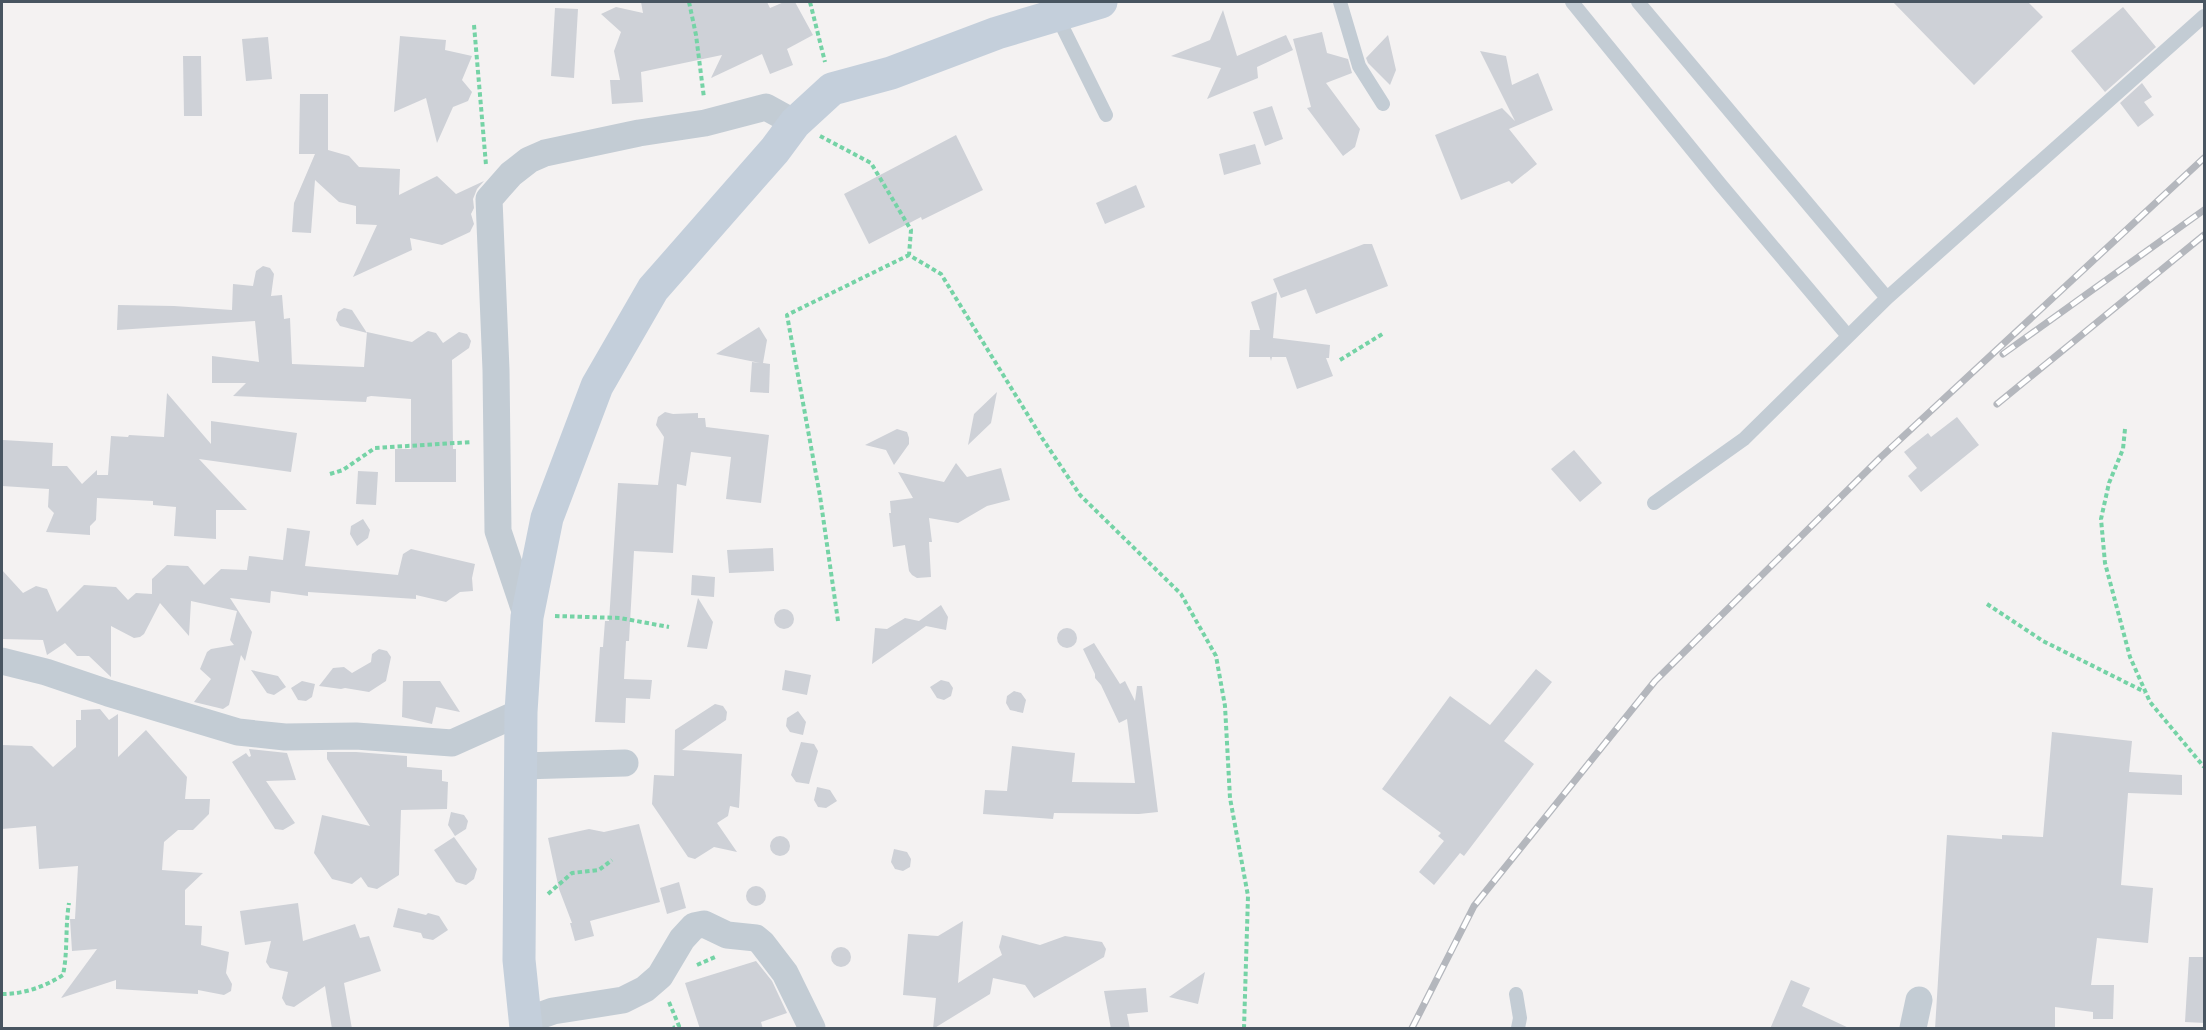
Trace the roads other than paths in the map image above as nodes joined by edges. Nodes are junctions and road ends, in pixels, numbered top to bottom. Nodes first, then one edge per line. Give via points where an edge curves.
1 (1101, 2) edge
2 (1340, 2) edge
3 (1572, 2) edge
4 (1638, 2) edge
5 (2205, 16) edge
6 (1042, 20) junction
7 (1383, 104) dead end
8 (1106, 115) dead end
9 (795, 123) junction
10 (1887, 298) junction
11 (1848, 336) junction
12 (1654, 503) dead end
13 (527, 617) junction
14 (2, 661) edge
15 (521, 712) junction
16 (625, 763) dead end
17 (522, 766) junction
18 (1516, 993) dead end
19 (1918, 1000) dead end
20 (525, 1025) edge
21 (812, 1029) edge
22 (1518, 1029) edge
23 (1913, 1029) edge

1 - 6 street
2 - 7 lane via 1359,66
3 - 11 lane
4 - 10 lane
5 - 10 lane
6 - 8 lane via 1062,26
6 - 9 street via 891,73 832,89
9 - 13 street via 653,289 597,386 546,519
9 - 13 street via 766,107 705,123 545,153 511,174 489,199 498,531
10 - 11 lane
11 - 12 lane via 1744,440
13 - 15 street
14 - 15 street via 238,732 285,737 356,736 452,743
15 - 17 street
16 - 17 street
17 - 20 street via 519,960
18 - 22 lane
19 - 23 street
20 - 21 street via 553,1011 623,1000 638,993 660,976 677,945 694,926 704,924 727,935 756,938 762,943 785,973

